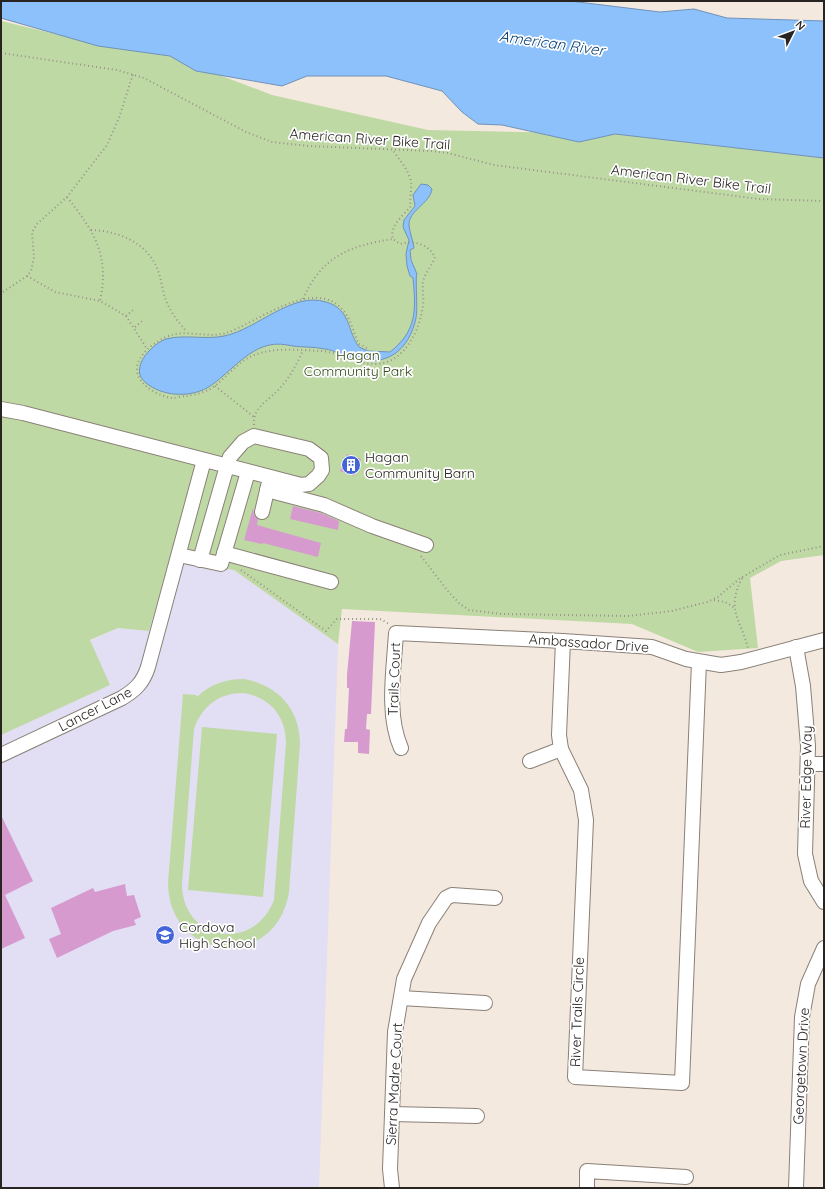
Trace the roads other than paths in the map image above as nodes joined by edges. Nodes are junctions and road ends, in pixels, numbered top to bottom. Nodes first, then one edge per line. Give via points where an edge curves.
1 (1, 409) edge
2 (204, 460) junction
3 (227, 466) junction
4 (248, 472) junction
5 (268, 484) junction
6 (262, 512) dead end
7 (422, 549) road end
8 (179, 555) junction
9 (223, 559) junction
10 (200, 560) junction
11 (331, 582) dead end
12 (396, 633) joint
13 (563, 640) junction
14 (824, 640) edge
15 (796, 646) junction
16 (699, 662) junction
17 (401, 748) dead end
18 (561, 749) junction
19 (1, 755) edge
20 (530, 761) dead end
21 (808, 764) junction
22 (824, 764) edge
23 (496, 898) dead end
24 (824, 902) edge
25 (824, 948) edge
26 (401, 998) junction
27 (485, 1003) dead end
28 (392, 1114) junction
29 (477, 1116) dead end
30 (686, 1177) dead end
31 (392, 1188) edge
32 (587, 1188) edge
33 (796, 1188) edge

1 - 2 street
2 - 3 street
2 - 8 street, Lancer Lane
3 - 4 street
3 - 5 street via 230,457 243,442 254,436 309,449 320,458 322,470 309,484
3 - 10 street
4 - 5 street
4 - 9 street
5 - 6 street
5 - 7 street via 324,505
8 - 10 street
8 - 19 street, Lancer Lane via 146,672 138,687 122,698
9 - 10 street
9 - 11 street
12 - 13 street, Ambassador Drive
12 - 17 street, Trails Court via 392,717
13 - 16 street, Ambassador Drive via 652,647
13 - 18 street, River Trails Circle via 559,735
14 - 15 street, Ambassador Drive
15 - 16 street, Ambassador Drive via 721,665
15 - 21 street, River Edge Way via 806,716
16 - 18 street, River Trails Circle via 682,1083 575,1077 586,820 581,790
18 - 20 street
21 - 22 street
21 - 24 street, River Edge Way via 805,854 811,881
23 - 26 street, Sierra Madre Court via 452,895 446,898 418,944 404,979
25 - 33 street, Georgetown Drive via 808,984 802,1017
26 - 27 street
26 - 28 street, Sierra Madre Court via 395,1032
28 - 29 street
28 - 31 street, Sierra Madre Court
30 - 32 street via 587,1171

